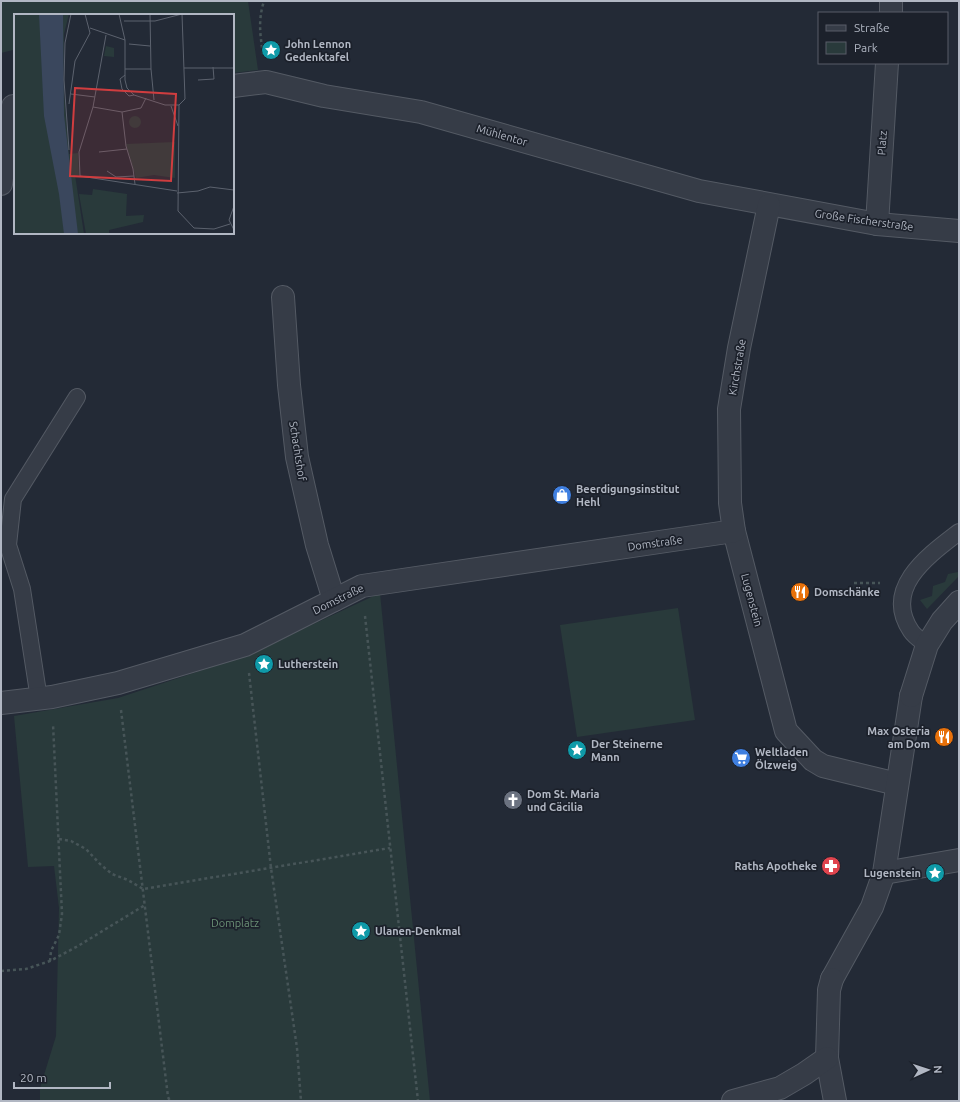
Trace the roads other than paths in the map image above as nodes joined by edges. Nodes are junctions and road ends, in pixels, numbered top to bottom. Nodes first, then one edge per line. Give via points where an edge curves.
1 (891, 1) edge
2 (891, 12) edge
3 (888, 64) edge
4 (234, 86) edge
5 (14, 106) edge
6 (1, 184) edge
7 (769, 205) junction
8 (878, 224) junction
9 (959, 231) edge
10 (283, 298) dead end
11 (77, 397) dead end
12 (734, 532) junction
13 (959, 532) edge
14 (334, 600) junction
15 (959, 602) edge
16 (927, 645) junction
17 (45, 698) junction
18 (1, 704) edge
19 (897, 784) junction
20 (959, 860) edge
21 (884, 873) junction
22 (827, 1058) junction
23 (733, 1101) edge
24 (835, 1101) edge

1 - 2 street
3 - 8 street, Platz
4 - 7 street, Mühlentor via 266,82 324,96 421,112 699,192
5 - 6 street
7 - 8 street, Große Fischerstraße
7 - 12 street, Kirchstraße via 729,409 730,504
8 - 9 street, Große Fischerstraße
10 - 14 street, Schachtshof via 289,384 298,457 317,545
11 - 17 lane via 13,499 8,545 22,590
12 - 14 street, Domstraße via 362,586
12 - 19 street, Lugenstein via 786,731 823,766
13 - 16 lane via 914,570 903,591 902,606 905,620 912,632
14 - 17 street, Domstraße via 245,645 118,684
15 - 16 street via 942,621
16 - 19 street via 911,696
17 - 18 street, Domstraße
19 - 21 street
20 - 21 street
21 - 22 street via 872,907 832,979 829,990
22 - 23 street via 780,1088
22 - 24 street

